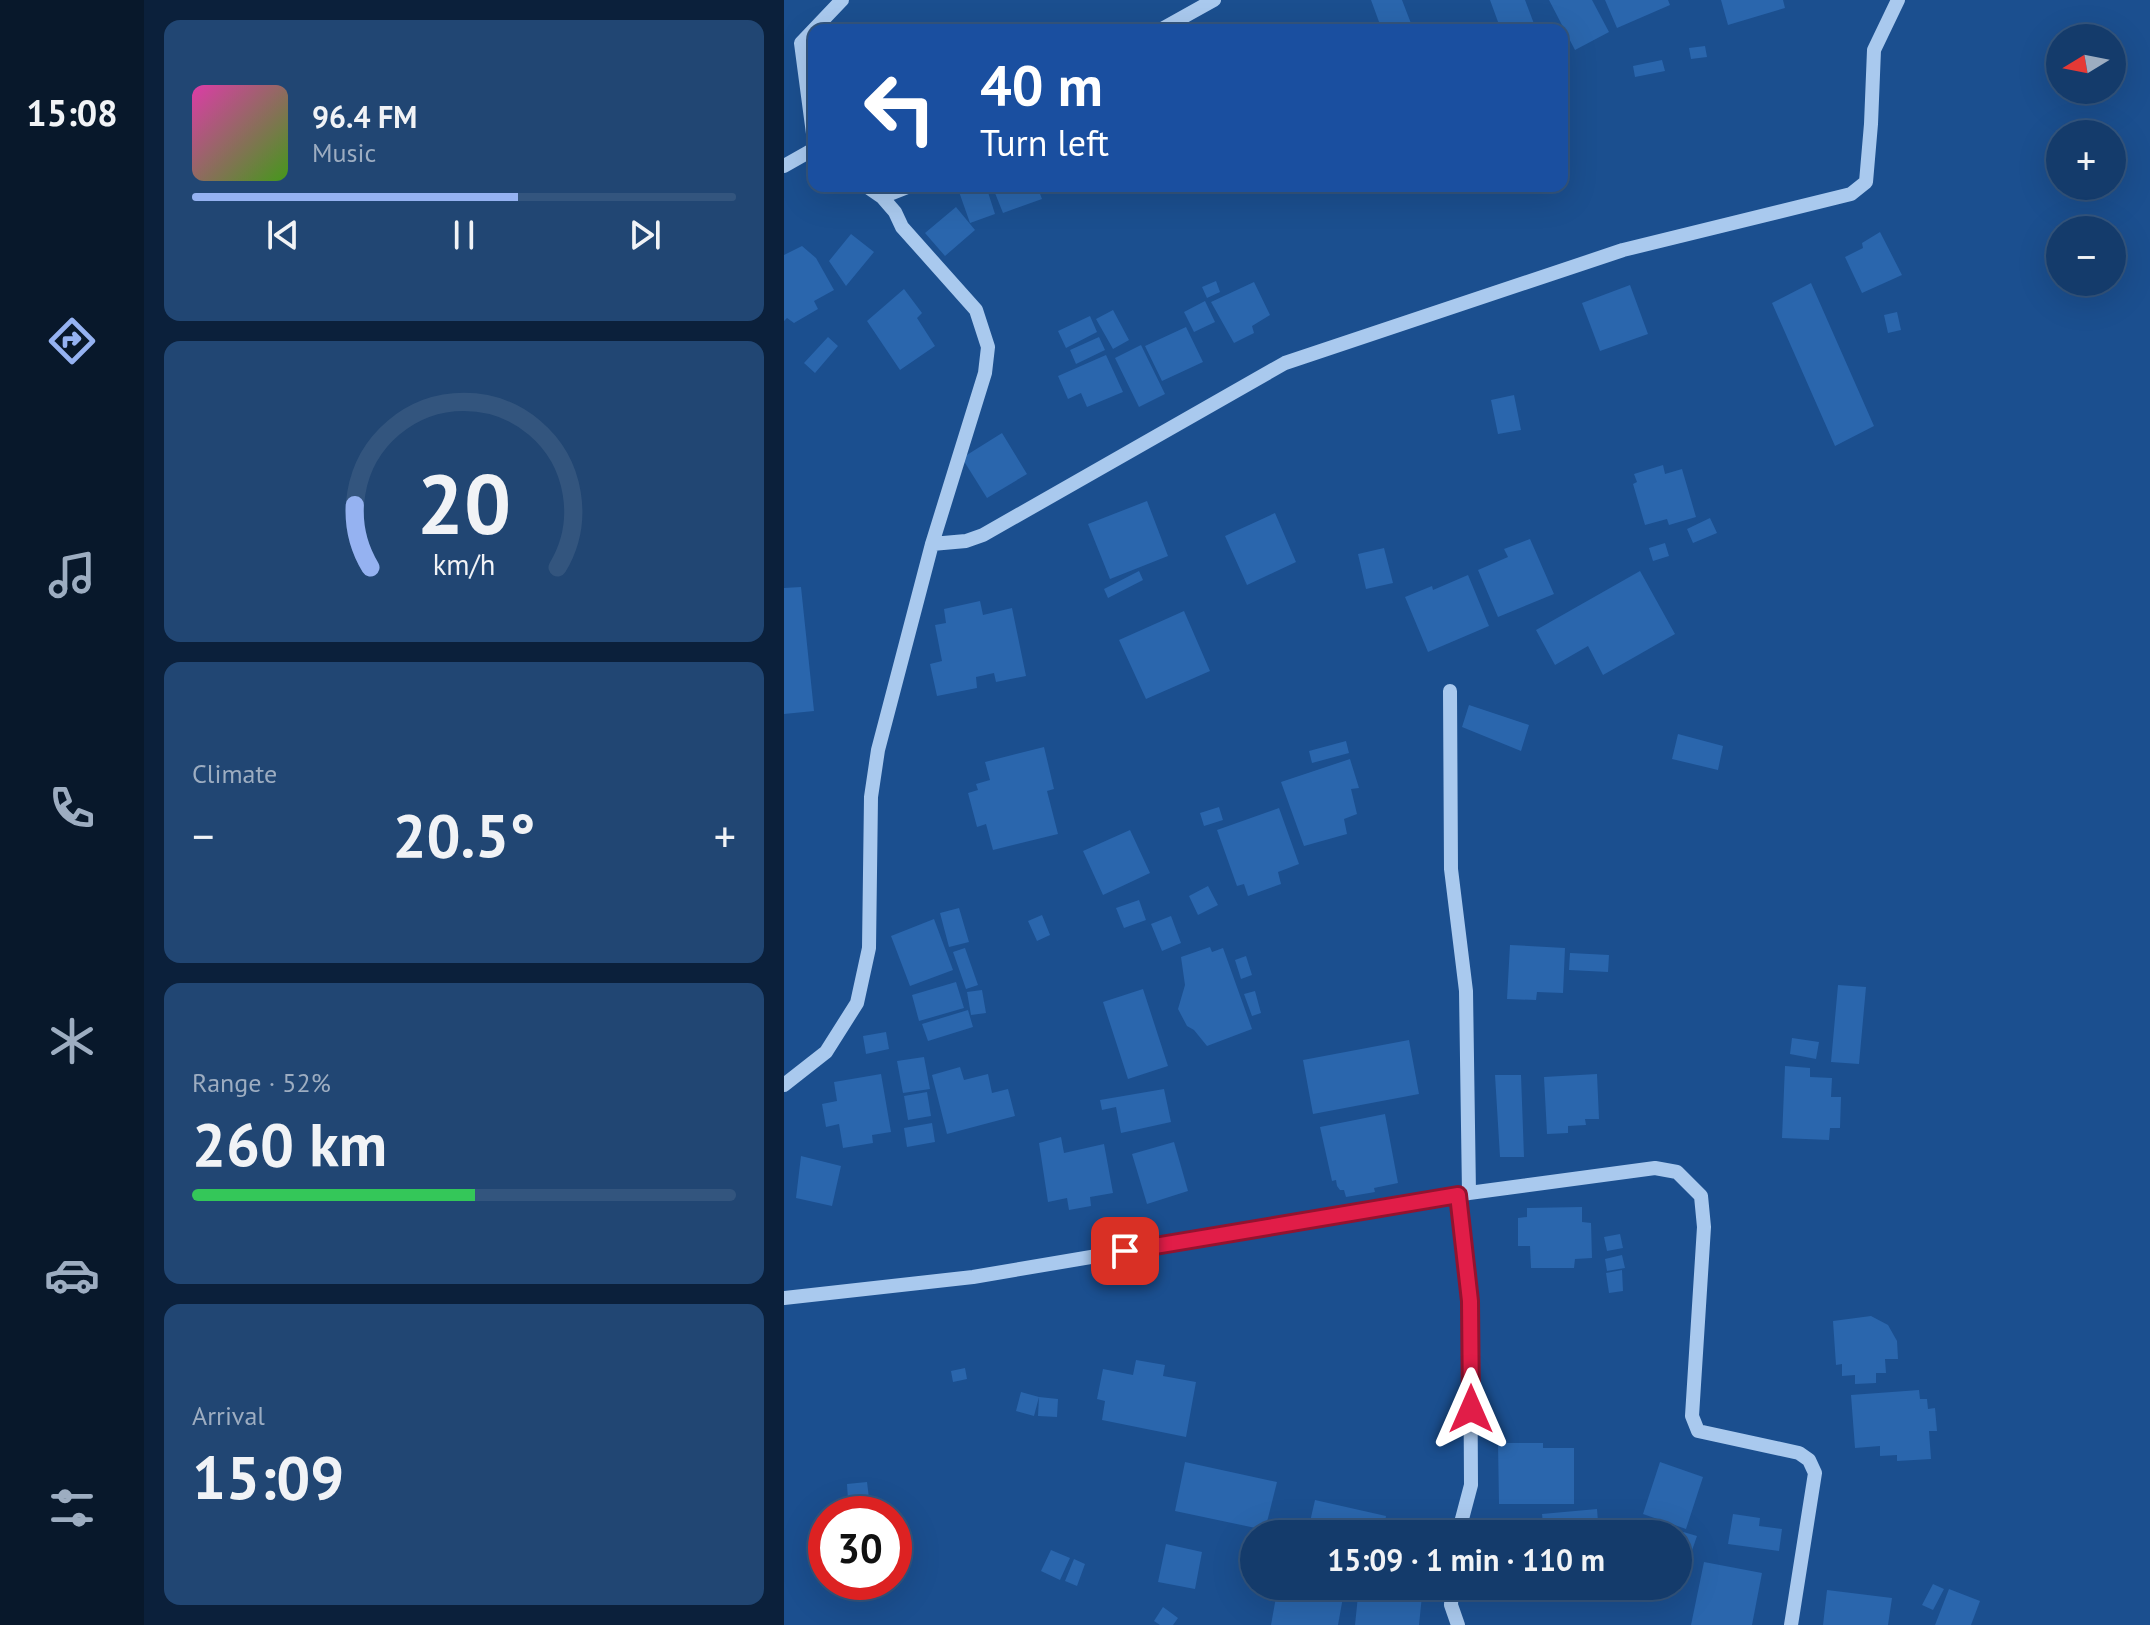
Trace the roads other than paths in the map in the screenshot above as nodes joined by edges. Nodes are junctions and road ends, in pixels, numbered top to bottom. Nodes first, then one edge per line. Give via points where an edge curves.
1 (842, 0) edge
2 (1214, 0) edge
3 (1898, 0) edge
4 (819, 24) edge
5 (1171, 24) edge
6 (808, 36) edge
7 (808, 96) edge
8 (808, 152) edge
9 (784, 166) edge
10 (875, 192) edge
11 (895, 192) edge
12 (882, 197) junction
13 (932, 544) junction
14 (1450, 691) dead end
15 (784, 1085) edge
16 (1463, 1194) junction
17 (784, 1298) edge
18 (1462, 1520) edge
19 (1451, 1600) edge
20 (1458, 1625) edge
21 (1791, 1625) edge

1 - 4 street
2 - 5 street
3 - 13 street via 1874,50 1866,182 1851,194 1623,250 1285,363 983,535
6 - 7 street via 801,43
8 - 9 street
10 - 12 street
11 - 12 street
12 - 13 street via 976,310 988,347 985,373
13 - 15 street via 878,750 871,797 869,948 857,1003 826,1052
14 - 16 street via 1451,869 1466,991
16 - 17 street via 973,1277
16 - 18 street via 1470,1301 1471,1485
16 - 21 street via 1655,1168 1677,1172 1701,1196 1704,1227 1692,1416 1698,1431 1799,1453 1815,1473
19 - 20 street

